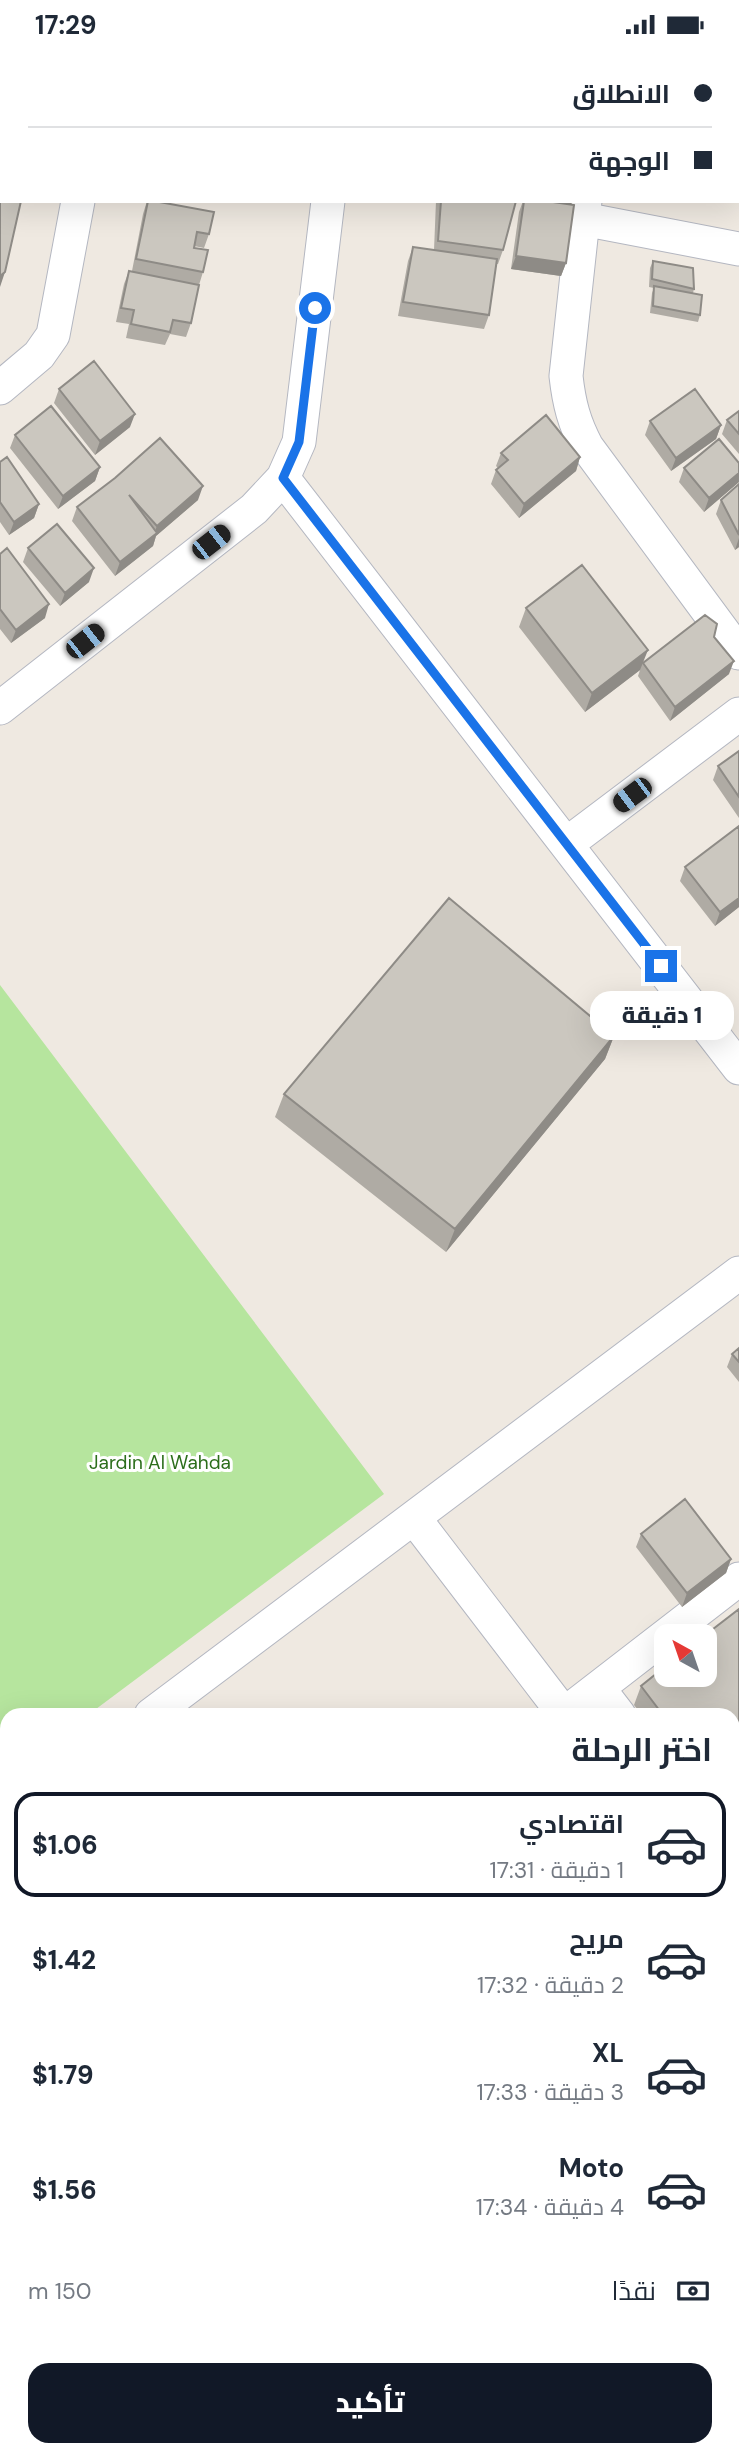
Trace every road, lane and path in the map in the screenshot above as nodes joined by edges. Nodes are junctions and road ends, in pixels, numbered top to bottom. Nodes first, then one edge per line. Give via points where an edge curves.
1 (78, 203) edge
2 (328, 203) edge
3 (584, 210) edge
4 (739, 249) edge
5 (0, 388) edge
6 (283, 478) junction
7 (739, 653) edge
8 (0, 708) edge
9 (739, 714) edge
10 (568, 843) junction
11 (739, 1068) edge
12 (739, 1273) edge
13 (414, 1518) junction
14 (739, 1579) edge
15 (599, 1689) junction
16 (160, 1708) edge
17 (559, 1708) edge
18 (572, 1708) edge
19 (614, 1708) edge

1 - 5 street via 53,335 39,355
2 - 6 street via 299,442
3 - 4 street
3 - 7 street via 566,376 575,424 587,447
6 - 8 street via 254,509
6 - 10 street
9 - 10 street
10 - 11 street
12 - 13 street
13 - 16 street
13 - 17 street
14 - 15 street
15 - 18 street
15 - 19 street

